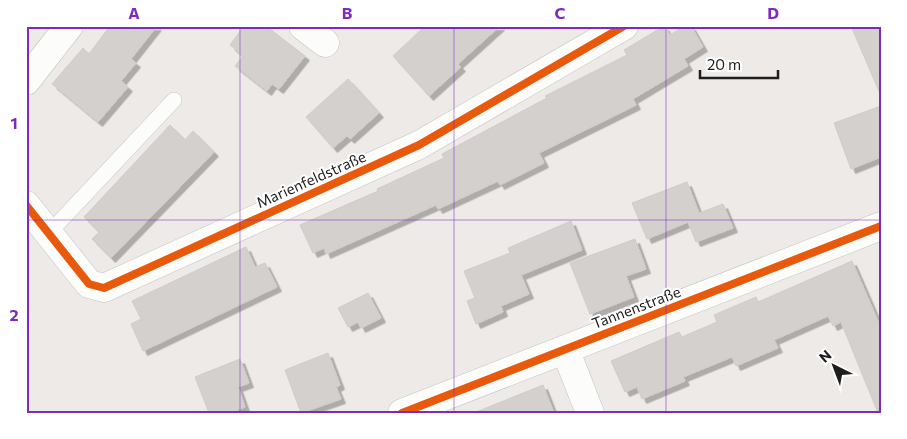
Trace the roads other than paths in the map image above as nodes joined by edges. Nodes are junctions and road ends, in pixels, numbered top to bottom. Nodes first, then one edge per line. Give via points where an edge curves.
1 (69, 26) edge
2 (303, 26) edge
3 (624, 26) edge
4 (325, 43) dead end
5 (26, 81) edge
6 (174, 100) dead end
7 (26, 205) edge
8 (881, 226) edge
9 (49, 233) junction
10 (565, 349) junction
11 (402, 413) edge
12 (590, 413) edge

1 - 5 street
2 - 4 street
3 - 9 street, Marienfeldstraße via 419,145 104,288 89,284
6 - 9 lane
7 - 9 street, Marienfeldstraße
8 - 10 street, Tannenstraße
10 - 11 street, Tannenstraße
10 - 12 street

